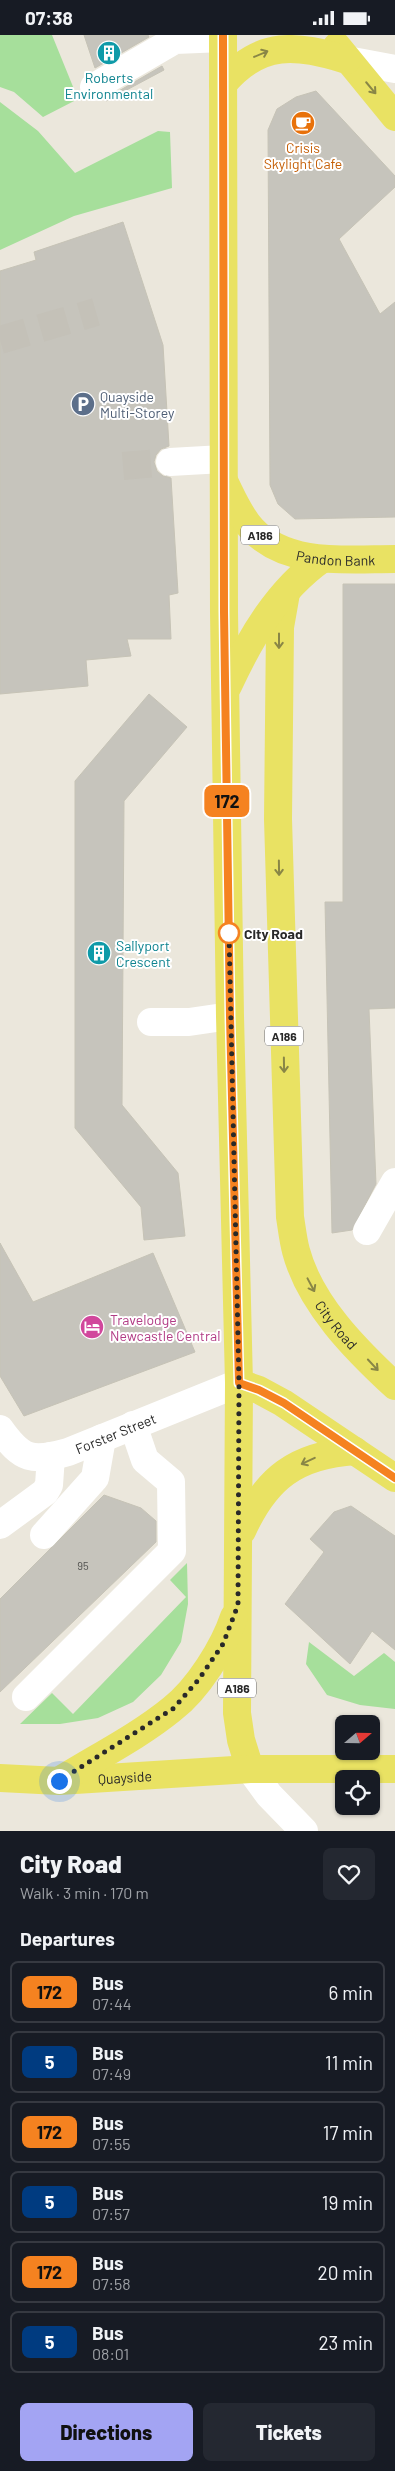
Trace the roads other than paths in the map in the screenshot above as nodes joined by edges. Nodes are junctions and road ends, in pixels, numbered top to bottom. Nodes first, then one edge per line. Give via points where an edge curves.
1 (328, 35) edge
2 (223, 36) edge
3 (347, 60) junction
4 (395, 69) edge
5 (223, 84) junction
6 (94, 87) dead end
7 (395, 117) edge
8 (170, 462) tunnel mouth
9 (223, 469) junction
10 (322, 559) junction
11 (395, 559) edge
12 (286, 593) junction
13 (225, 692) junction
14 (230, 1016) junction
15 (150, 1022) dead end
16 (395, 1182) edge
17 (367, 1231) dead end
18 (239, 1383) junction
19 (395, 1386) edge
20 (133, 1425) junction
21 (0, 1429) edge
22 (102, 1437) junction
23 (355, 1451) junction
24 (51, 1457) junction
25 (395, 1478) edge
26 (0, 1525) edge
27 (44, 1535) dead end
28 (238, 1538) junction
29 (238, 1605) junction
30 (26, 1697) dead end
31 (250, 1769) junction
32 (395, 1769) edge
33 (0, 1778) edge
34 (59, 1781) junction
35 (304, 1831) edge

1 - 3 main road
2 - 5 main road, A186
2 - 6 street via 175,40
3 - 4 street
5 -> 3 main road via 253,58 285,47
3 -> 7 main road
5 - 9 main road, A186
8 - 9 street
9 - 10 main road, Pandon Bank / A186 via 235,504 254,531 281,550
9 - 13 main road, A186
10 - 11 main road, Pandon Bank / A186
10 - 12 main road, A186 via 299,577
12 - 13 main road, A186 via 256,630
12 -> 19 main road, City Road / A186 via 280,627 278,819 290,1217 296,1252 317,1297 356,1346
13 - 14 main road, A186
14 - 15 street
14 - 18 main road, A186
16 - 17 street
18 - 20 street, Forster Street
18 - 23 main road via 284,1403
18 - 28 main road, A186
20 - 22 street, Forster Street
20 - 30 street via 144,1460 171,1482 172,1551
21 - 24 street, Forster Street via 21,1453 38,1458
22 - 24 street, Forster Street
22 - 27 street via 95,1478
23 - 25 main road
23 -> 28 main road via 315,1457 283,1474 257,1501
24 - 26 street via 49,1485 45,1492
28 - 29 main road, A186
29 - 31 main road, A186 via 237,1713
29 - 34 main road via 223,1644 174,1708
31 - 32 main road, Quayside
31 - 34 main road, Quayside
31 - 35 street via 268,1795
33 - 34 main road, Quayside

